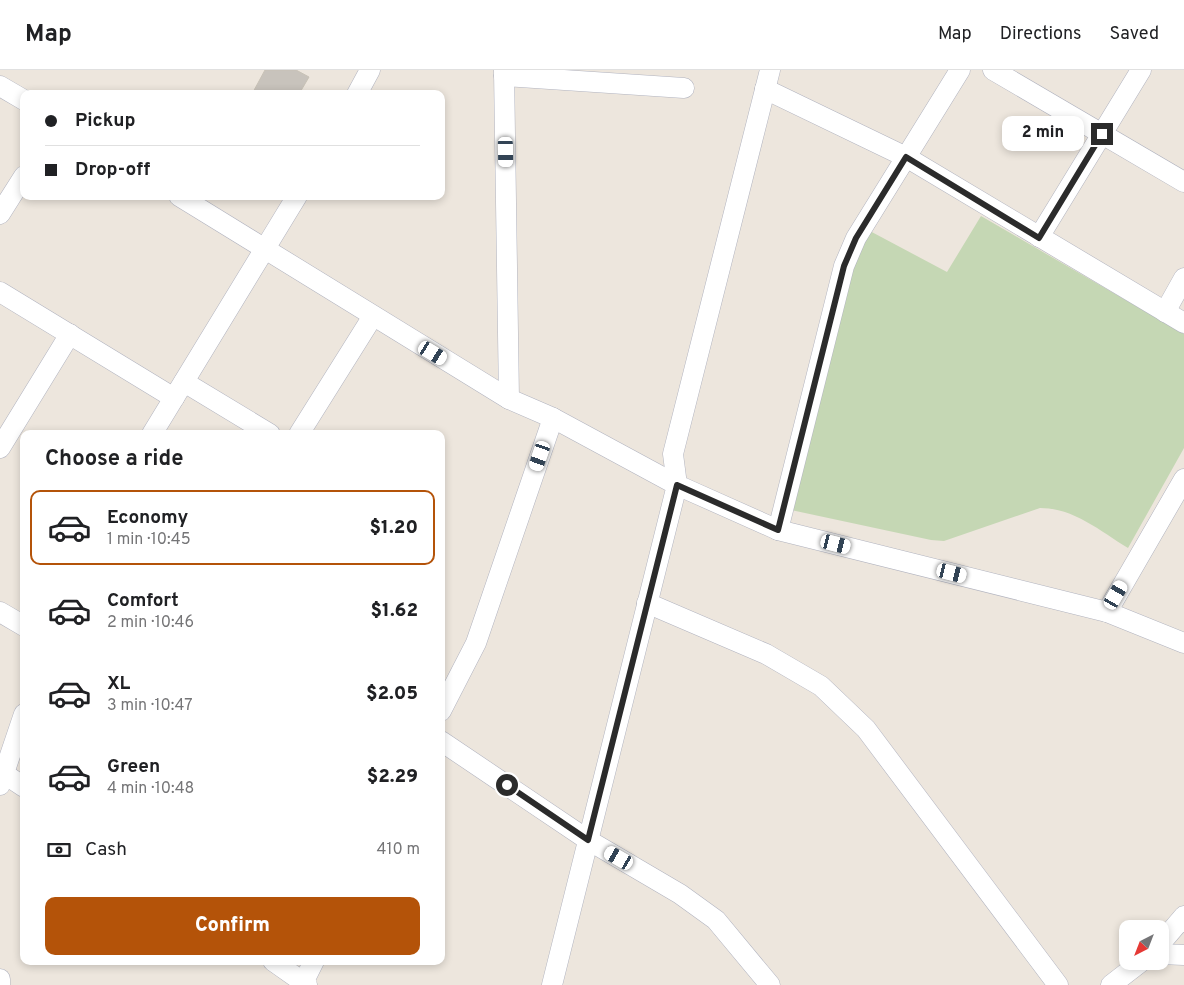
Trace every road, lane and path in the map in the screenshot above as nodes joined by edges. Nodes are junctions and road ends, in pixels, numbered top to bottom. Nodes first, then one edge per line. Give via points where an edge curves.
1 (370, 70) edge
2 (960, 70) edge
3 (993, 70) edge
4 (1141, 70) edge
5 (504, 73) edge
6 (768, 79) edge
7 (0, 86) edge
8 (684, 88) dead end
9 (358, 90) edge
10 (20, 98) edge
11 (1102, 134) junction
12 (906, 157) junction
13 (20, 182) edge
14 (1184, 182) edge
15 (185, 200) edge
16 (294, 200) edge
17 (0, 214) edge
18 (1039, 238) junction
19 (265, 250) junction
20 (1184, 278) edge
21 (0, 292) edge
22 (1164, 312) junction
23 (373, 316) junction
24 (1184, 323) edge
25 (70, 334) junction
26 (179, 390) junction
27 (509, 400) junction
28 (553, 418) junction
29 (154, 430) edge
30 (262, 430) edge
31 (302, 430) edge
32 (0, 448) edge
33 (1184, 479) edge
34 (677, 485) junction
35 (778, 530) junction
36 (647, 603) junction
37 (0, 612) edge
38 (1107, 612) junction
39 (20, 624) edge
40 (1184, 643) edge
41 (445, 703) edge
42 (20, 725) edge
43 (445, 744) edge
44 (1, 777) edge
45 (20, 785) edge
46 (588, 840) junction
47 (1184, 916) edge
48 (1169, 934) edge
49 (1169, 954) edge
50 (1184, 955) edge
51 (278, 965) edge
52 (312, 965) edge
53 (1130, 970) edge
54 (0, 978) edge
55 (304, 984) edge
56 (0, 985) edge
57 (552, 985) edge
58 (770, 985) edge
59 (1058, 985) edge
60 (1111, 985) edge

1 - 9 street
2 - 12 street
3 - 11 street
4 - 11 street
5 - 8 street
5 - 27 street
6 - 12 street
6 - 34 street via 674,454
7 - 10 street
11 - 14 street
11 - 18 street
12 - 18 street
12 - 35 street via 856,238 844,266
13 - 17 street
15 - 19 street
16 - 19 street
18 - 22 street
19 - 23 street
19 - 26 street
20 - 22 street
21 - 25 street
22 - 24 street
23 - 27 street
23 - 31 street
25 - 26 street
25 - 32 street
26 - 29 street
26 - 30 street
27 - 28 street
28 - 34 street
28 - 41 street via 476,643
33 - 38 street
34 - 35 street
34 - 36 street
35 - 38 street
36 - 46 street
36 - 59 street via 766,654 821,686 866,729
37 - 39 street
38 - 40 street
42 - 44 street
43 - 46 street
44 - 45 street
46 - 57 street
46 - 58 street via 680,894 716,920
47 - 48 street
49 - 50 street
51 - 55 street
52 - 55 street
53 - 60 street
54 - 56 street

